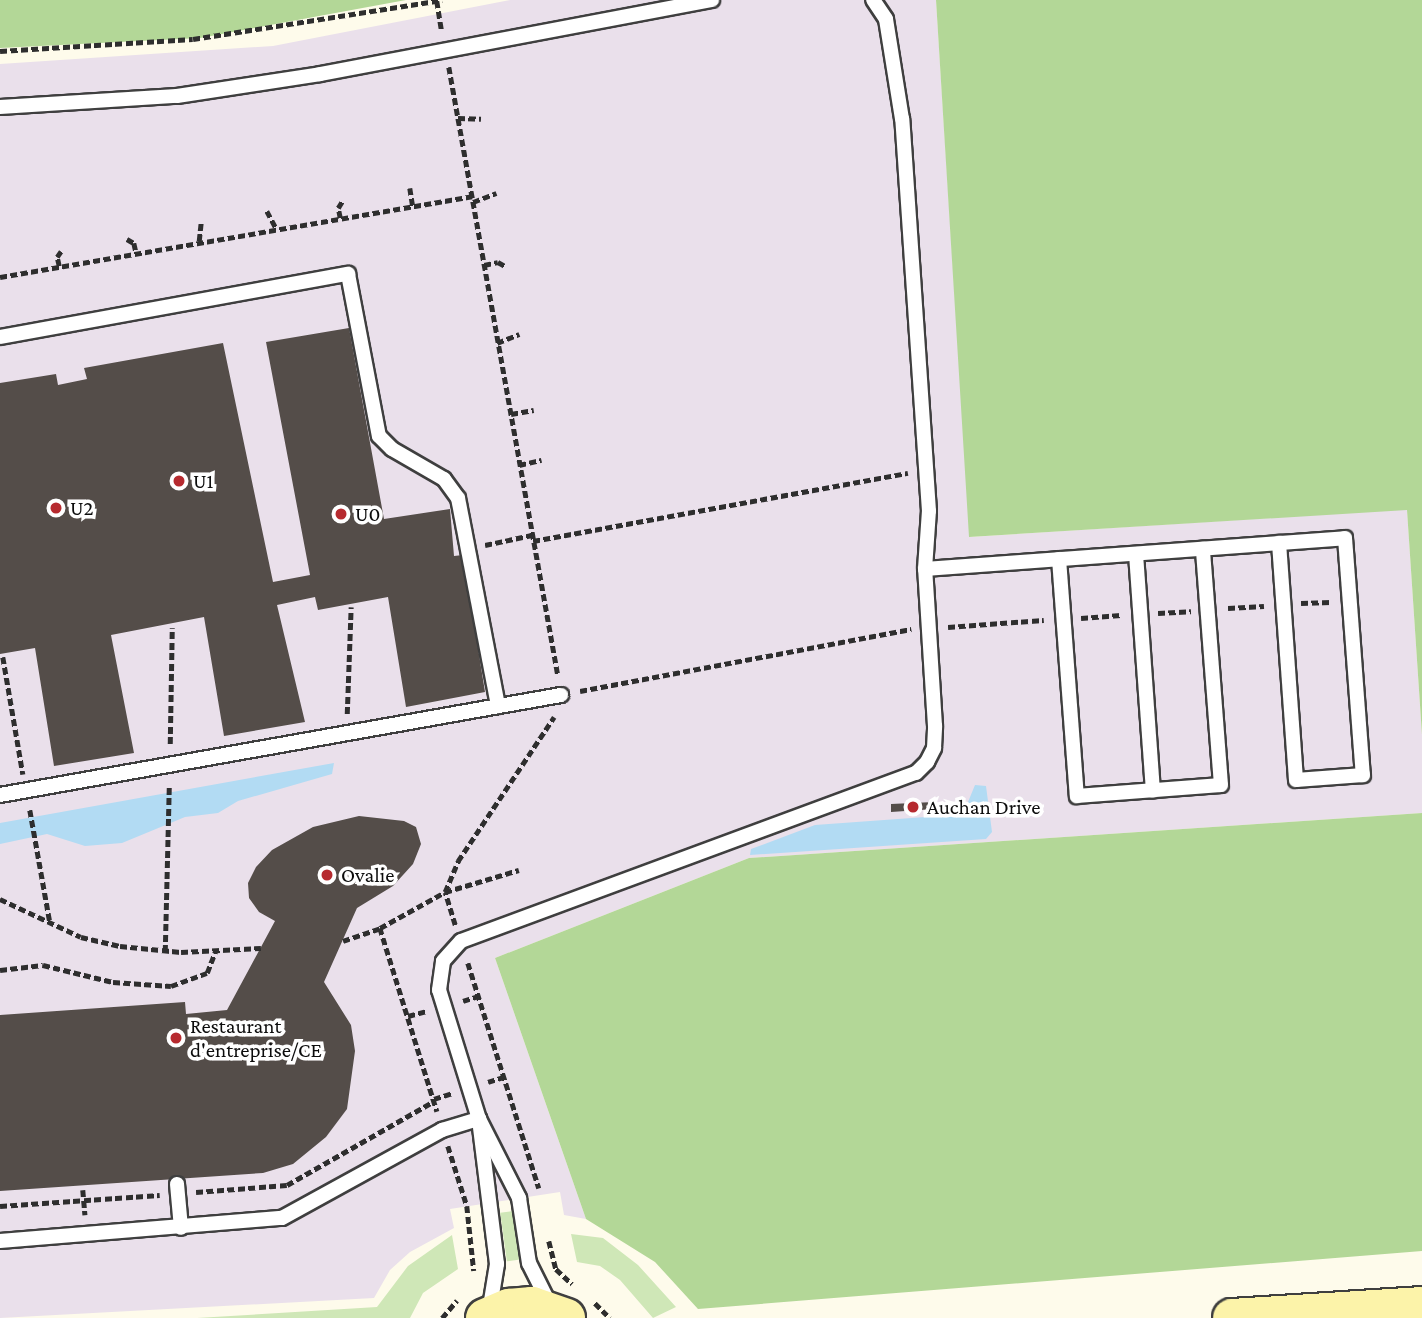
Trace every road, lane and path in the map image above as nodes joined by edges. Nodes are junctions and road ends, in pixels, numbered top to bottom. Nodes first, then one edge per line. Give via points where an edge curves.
1 (440, 0) edge
2 (712, 0) edge
3 (873, 0) edge
4 (0, 51) edge
5 (446, 51) junction
6 (0, 107) edge
7 (458, 118) junction
8 (481, 119) dead end
9 (410, 188) dead end
10 (496, 193) dead end
11 (473, 199) junction
12 (343, 200) dead end
13 (413, 206) junction
14 (267, 211) dead end
15 (340, 218) junction
16 (201, 223) dead end
17 (276, 228) junction
18 (127, 239) dead end
19 (199, 241) junction
20 (61, 251) dead end
21 (136, 252) junction
22 (484, 265) junction
23 (59, 267) junction
24 (507, 267) dead end
25 (0, 277) edge
26 (519, 334) dead end
27 (0, 337) edge
28 (498, 343) junction
29 (534, 410) dead end
30 (511, 414) junction
31 (541, 460) dead end
32 (520, 465) junction
33 (925, 470) junction
34 (517, 538) dead end
35 (533, 538) junction
36 (1279, 543) junction
37 (1203, 549) junction
38 (1136, 554) junction
39 (1059, 559) junction
40 (925, 569) junction
41 (1350, 600) junction
42 (1283, 605) junction
43 (351, 607) dead end
44 (1208, 610) junction
45 (1140, 614) junction
46 (1064, 619) junction
47 (172, 628) dead end
48 (927, 628) junction
49 (561, 695) junction
50 (498, 706) junction
51 (346, 733) junction
52 (169, 765) junction
53 (1153, 790) junction
54 (0, 795) edge
55 (519, 870) dead end
56 (445, 892) junction
57 (0, 899) edge
58 (380, 928) junction
59 (343, 941) dead end
60 (461, 941) junction
61 (261, 948) dead end
62 (216, 950) junction
63 (165, 952) junction
64 (0, 970) edge
65 (434, 1101) junction
66 (479, 1119) junction
67 (442, 1130) junction
68 (178, 1189) junction
69 (541, 1195) dead end
70 (0, 1206) edge
71 (181, 1228) junction
72 (547, 1232) dead end
73 (0, 1241) edge
74 (475, 1280) dead end
75 (571, 1303) edge
76 (1422, 1306) edge
77 (478, 1310) edge
78 (442, 1318) edge
79 (610, 1318) edge
80 (1232, 1318) edge

1 - 4 path via 193,39
1 - 5 path
2 - 5 lane
3 - 33 lane via 886,19 902,119
5 - 6 lane via 177,96
5 - 7 path
7 - 8 path
7 - 11 path
9 - 13 path
10 - 11 path
11 - 13 path
11 - 22 path
12 - 15 path via 338,208
13 - 15 path
14 - 17 path
15 - 17 path
16 - 19 path
17 - 19 path
18 - 21 path
19 - 21 path
20 - 23 path
21 - 23 path
22 - 24 path via 498,262
22 - 28 path
23 - 25 path
26 - 28 path
27 - 50 lane via 348,274 379,436 392,449 444,479 458,498
28 - 30 path
29 - 30 path
30 - 32 path
31 - 32 path
32 - 35 path
33 - 35 path
33 - 40 lane via 929,511
34 - 35 path
35 - 49 path
36 - 37 lane
36 - 41 lane via 1345,538
36 - 42 lane
37 - 38 lane
37 - 44 lane
38 - 39 lane
38 - 45 lane
39 - 40 lane
39 - 46 lane
40 - 48 lane
41 - 42 path
41 - 42 lane via 1363,775 1296,780
42 - 44 path
43 - 51 path
44 - 45 path
44 - 53 lane via 1221,785
45 - 46 path
45 - 53 lane
46 - 48 path
46 - 53 lane via 1077,796
47 - 52 path
48 - 49 path
48 - 60 lane via 934,748 916,773
49 - 50 lane
49 - 56 path via 555,715 458,861
50 - 51 lane
51 - 52 lane
52 - 54 lane
52 - 63 path
55 - 56 path
56 - 58 path
56 - 60 path
57 - 63 path via 82,937
58 - 59 path
58 - 65 path
60 - 66 lane via 443,961 439,990
60 - 69 path
61 - 62 path
62 - 63 path
62 - 64 path via 207,973 171,986 113,982 43,965
65 - 67 path
65 - 68 path via 287,1185
66 - 67 lane
66 - 75 lane via 519,1198 529,1263
66 - 77 lane via 497,1264
67 - 71 lane via 282,1219
67 - 74 path via 467,1206
68 - 70 path
68 - 71 lane
71 - 73 lane
72 - 75 path
75 - 77 main road
75 - 79 path
76 - 80 main road
77 - 78 path

